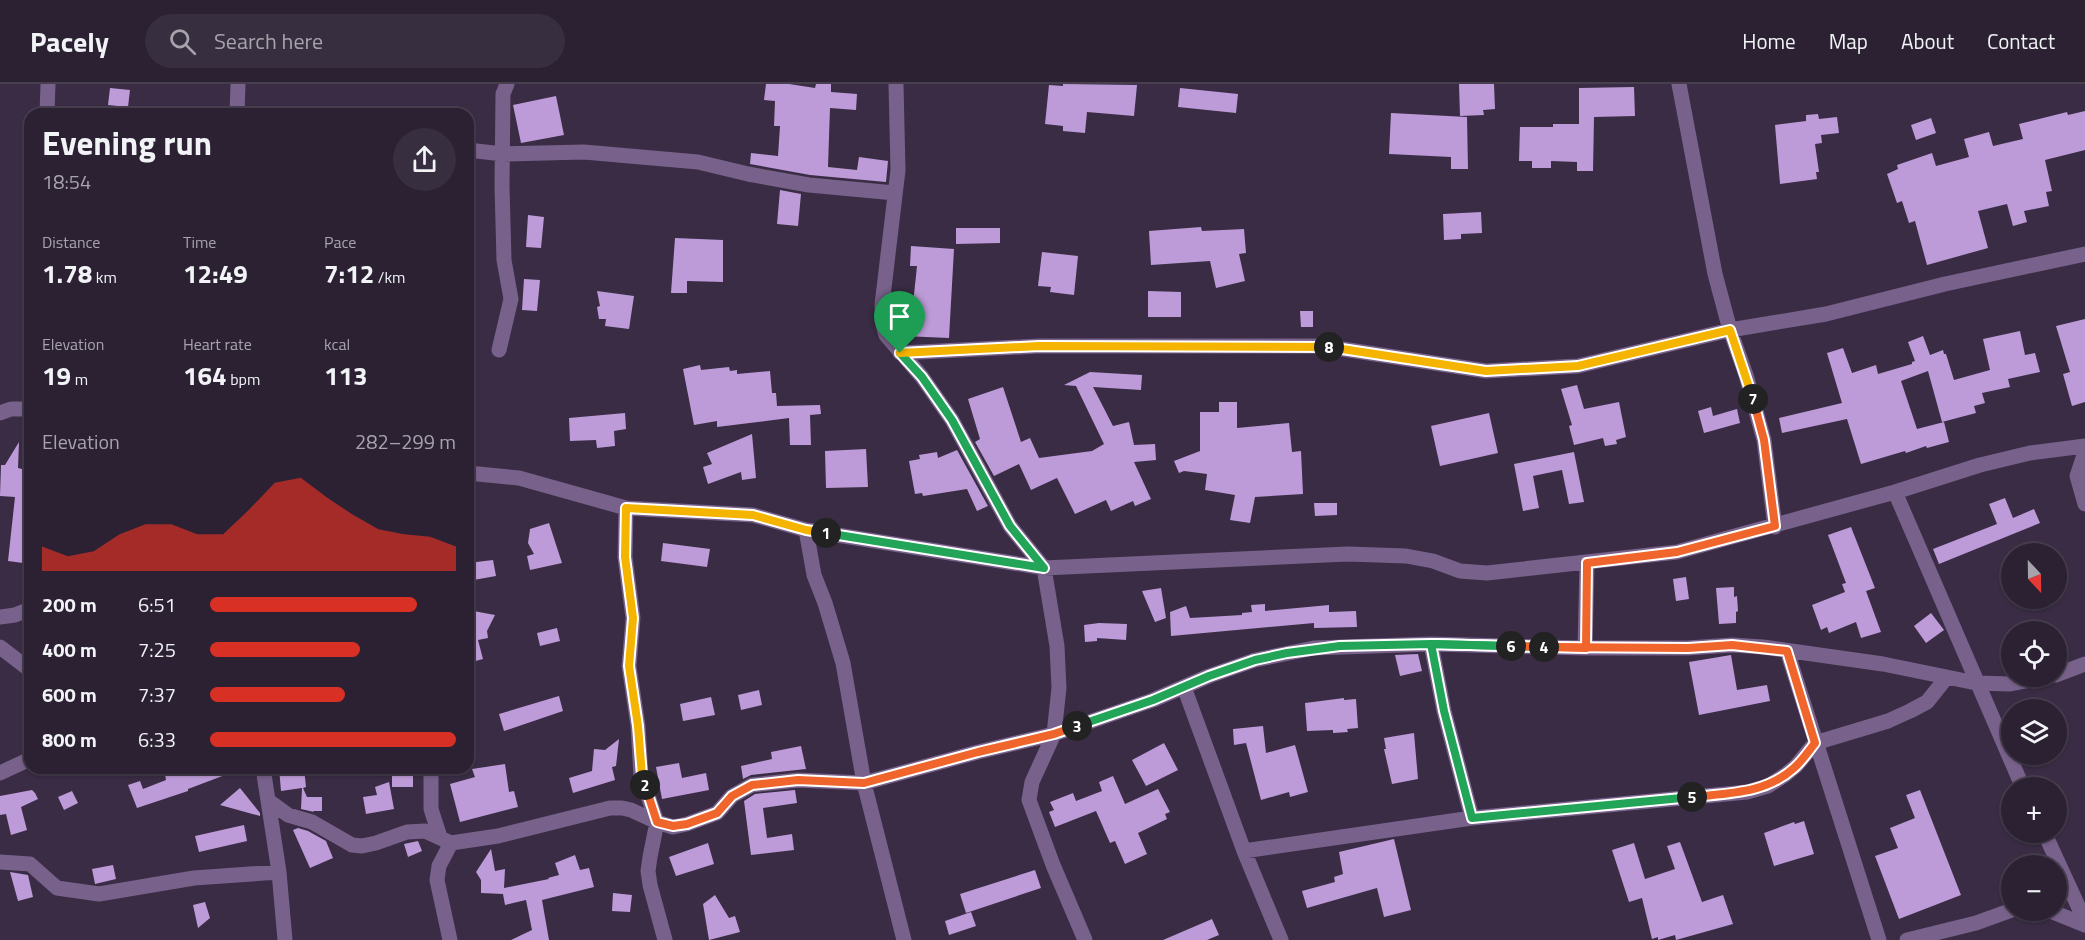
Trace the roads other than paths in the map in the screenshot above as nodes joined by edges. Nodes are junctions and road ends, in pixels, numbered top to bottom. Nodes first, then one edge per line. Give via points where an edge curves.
1 (48, 84) edge
2 (238, 84) edge
3 (507, 84) edge
4 (896, 84) edge
5 (1679, 84) edge
6 (47, 108) edge
7 (237, 108) edge
8 (474, 151) edge
9 (503, 154) junction
10 (895, 193) junction
11 (2085, 254) edge
12 (1730, 330) junction
13 (499, 350) dead end
14 (900, 353) junction
15 (24, 409) edge
16 (0, 413) edge
17 (2085, 446) edge
18 (2085, 452) edge
19 (474, 474) edge
20 (1895, 492) junction
21 (2085, 504) edge
22 (626, 508) junction
23 (1775, 526) junction
24 (806, 530) junction
25 (1587, 563) junction
26 (1044, 568) junction
27 (24, 611) edge
28 (0, 617) edge
29 (1431, 644) junction
30 (0, 647) edge
31 (1586, 648) junction
32 (1787, 651) junction
33 (2085, 664) edge
34 (24, 665) edge
35 (2067, 671) edge
36 (1947, 677) junction
37 (1977, 683) junction
38 (2001, 684) edge
39 (1184, 687) junction
40 (1054, 734) junction
41 (1815, 743) junction
42 (24, 762) edge
43 (0, 773) edge
44 (263, 774) edge
45 (430, 774) edge
46 (2018, 777) edge
47 (864, 783) junction
48 (269, 801) junction
49 (1472, 818) junction
50 (657, 822) junction
51 (445, 840) junction
52 (1244, 851) junction
53 (0, 862) edge
54 (279, 872) junction
55 (2067, 887) edge
56 (2001, 914) edge
57 (2067, 917) edge
58 (2085, 923) edge
59 (285, 940) edge
60 (450, 940) edge
61 (665, 940) edge
62 (904, 940) edge
63 (1085, 940) edge
64 (1281, 940) edge
65 (1879, 940) edge
66 (1907, 940) edge

1 - 6 street
2 - 7 street
3 - 9 street via 503,94
4 - 10 street
5 - 12 street via 1715,274
8 - 9 street
9 - 10 street via 584,152 698,162 809,184
9 - 13 street via 504,260 511,299
10 - 14 street via 882,305 886,335
11 - 12 street via 1826,314
12 - 14 street via 1578,366 1486,371 1323,346 1039,346
12 - 23 street via 1764,440
14 - 26 street via 952,420 1010,526
15 - 16 street
17 - 20 street via 1980,465
18 - 21 street via 2077,476
19 - 22 street via 519,478
20 - 23 street
20 - 37 street
22 - 24 street via 753,515
22 - 50 street via 625,557 633,618 629,666 642,776
23 - 25 street via 1677,552
24 - 26 street
24 - 47 street via 814,575 843,663
25 - 26 street via 1460,572 1406,556 1348,554
25 - 31 street
26 - 40 street via 1057,646 1059,688
27 - 28 street
29 - 31 street
29 - 39 street via 1340,646 1287,653 1255,660
29 - 49 street
30 - 34 street
31 - 32 street via 1732,645
32 - 36 street
32 - 41 street
33 - 35 street
36 - 37 street
36 - 41 street via 1927,702 1910,711
37 - 38 street
37 - 46 street
39 - 40 street
39 - 52 street
40 - 47 street
40 - 63 street via 1032,782 1029,800
41 - 49 street via 1785,775 1768,786 1747,792
41 - 65 street
42 - 43 street
44 - 48 street
45 - 51 street via 431,809
47 - 50 street via 798,780 752,785 732,796 717,813 687,824
47 - 62 street
48 - 51 street via 352,845 424,831
48 - 54 street
49 - 52 street
50 - 51 street via 631,810 610,808 498,836
50 - 61 street via 648,871
51 - 60 street via 437,880
52 - 64 street
53 - 54 street via 30,864 57,888 99,894 194,878
54 - 59 street
55 - 58 street
56 - 66 street
57 - 58 street

